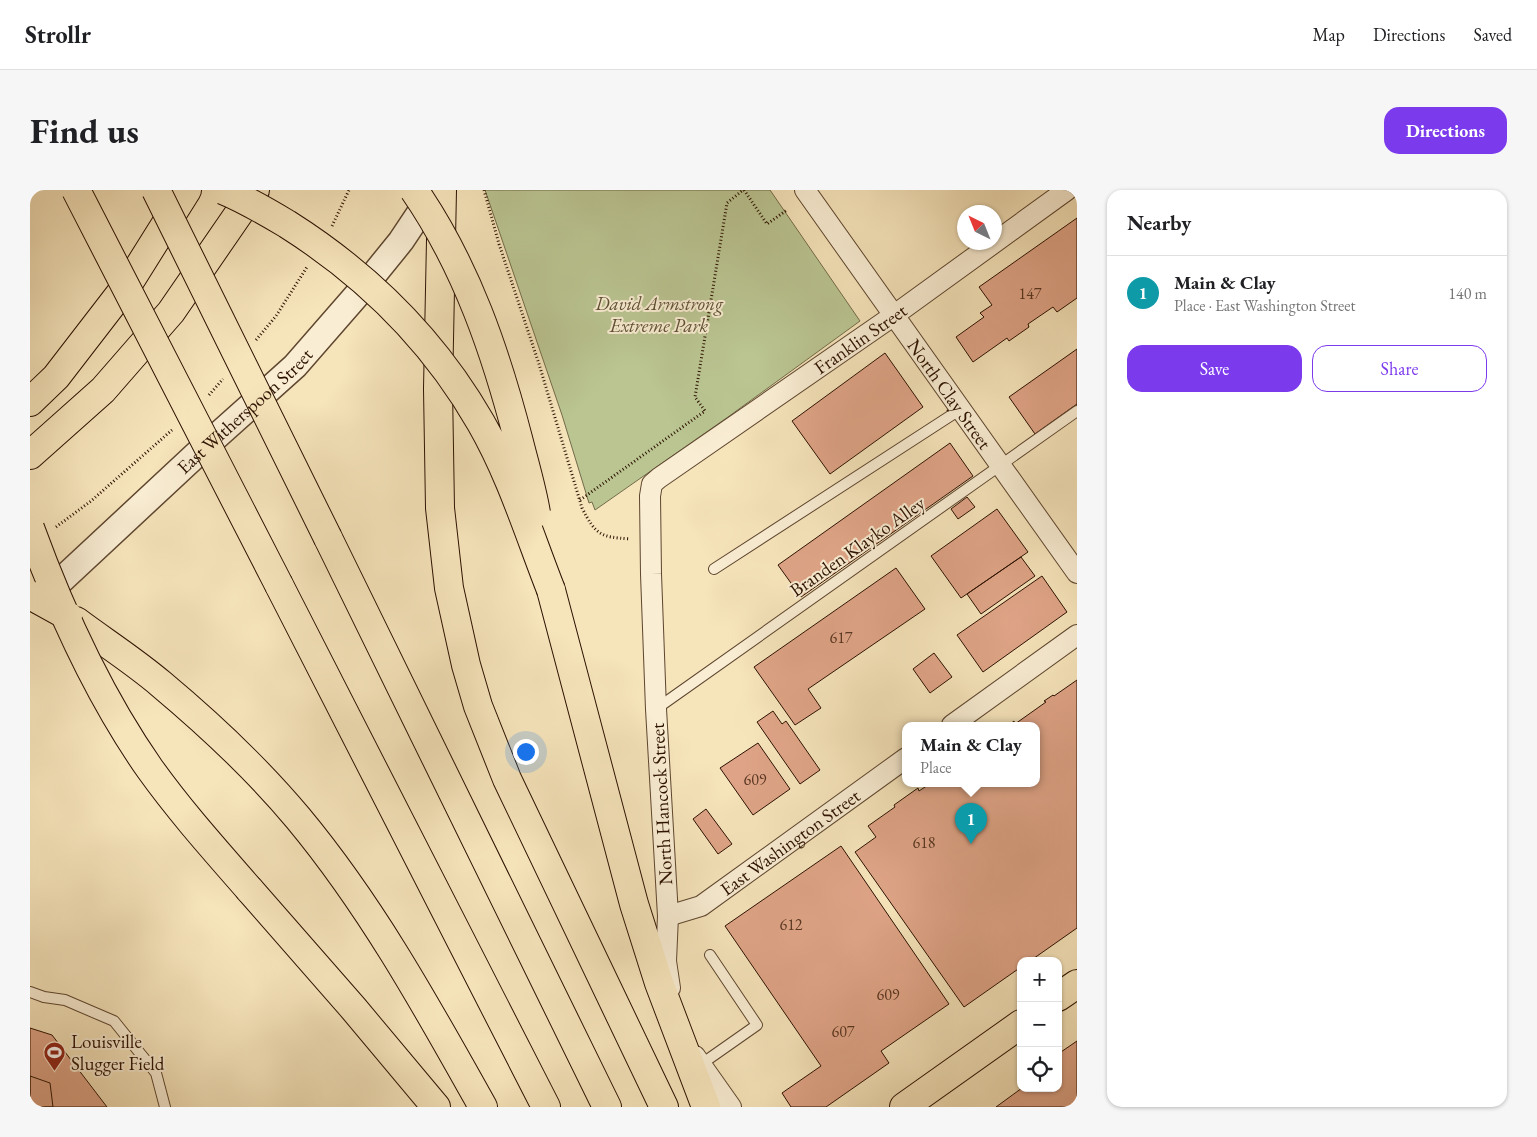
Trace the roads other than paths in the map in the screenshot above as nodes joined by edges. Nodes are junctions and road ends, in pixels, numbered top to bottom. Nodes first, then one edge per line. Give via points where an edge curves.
1 (76, 190) edge
2 (156, 190) edge
3 (187, 190) edge
4 (223, 190) edge
5 (255, 190) edge
6 (414, 190) edge
7 (435, 190) edge
8 (442, 190) edge
9 (805, 190) edge
10 (1067, 190) edge
11 (893, 316) junction
12 (30, 402) edge
13 (961, 410) junction
14 (1077, 411) edge
15 (30, 455) edge
16 (1002, 465) junction
17 (652, 484) joint
18 (42, 528) edge
19 (714, 569) dead end
20 (1077, 573) edge
21 (30, 576) edge
22 (551, 590) junction
23 (30, 594) edge
24 (30, 610) edge
25 (76, 621) junction
26 (1077, 635) edge
27 (656, 709) junction
28 (956, 722) edge
29 (902, 761) edge
30 (668, 916) junction
31 (710, 955) dead end
32 (1077, 984) edge
33 (30, 992) edge
34 (1062, 994) edge
35 (1017, 1027) edge
36 (700, 1065) junction
37 (165, 1107) edge
38 (436, 1107) edge
39 (483, 1107) edge
40 (546, 1107) edge
41 (607, 1107) edge
42 (664, 1107) edge
43 (706, 1107) edge
44 (731, 1107) edge
45 (904, 1107) edge

1 - 40 main road, bridge
2 - 41 main road, bridge
3 - 12 main road via 130,281 56,377
4 - 22 main road, bridge via 274,217 348,267 406,322 432,352 481,424 504,468
5 - 15 main road via 171,312 103,390
6 - 22 main road, bridge via 467,282 485,328 509,402
7 - 24 street, East Witherspoon Street via 401,241 295,366
8 - 42 main road, bridge via 438,389 440,508 449,588 464,656 478,706 515,796
9 - 11 street, North Clay Street
10 - 11 street, Franklin Street
11 - 13 street, North Clay Street
11 - 17 street, Franklin Street
13 - 16 street, North Clay Street
13 - 19 lane
14 - 16 lane, Branden Klayko Alley
16 - 20 street, North Clay Street
16 - 27 lane, Branden Klayko Alley
17 - 27 street, North Hancock Street via 650,541
18 - 38 main road, bridge via 49,581 85,661 149,768 175,803
21 - 25 main road, bridge
22 - 43 main road via 634,904 658,983
23 - 25 main road, bridge
25 - 39 main road via 160,683 253,768 298,818 360,901 405,969
26 - 28 street
27 - 30 street, North Hancock Street
29 - 30 street, East Washington Street via 701,906
30 - 36 street, North Hancock Street via 666,961 671,997 681,1032
31 - 36 lane via 757,1024
32 - 34 main road
33 - 37 lane via 66,1000 114,1021 156,1073
35 - 45 main road
36 - 44 street, North Hancock Street

